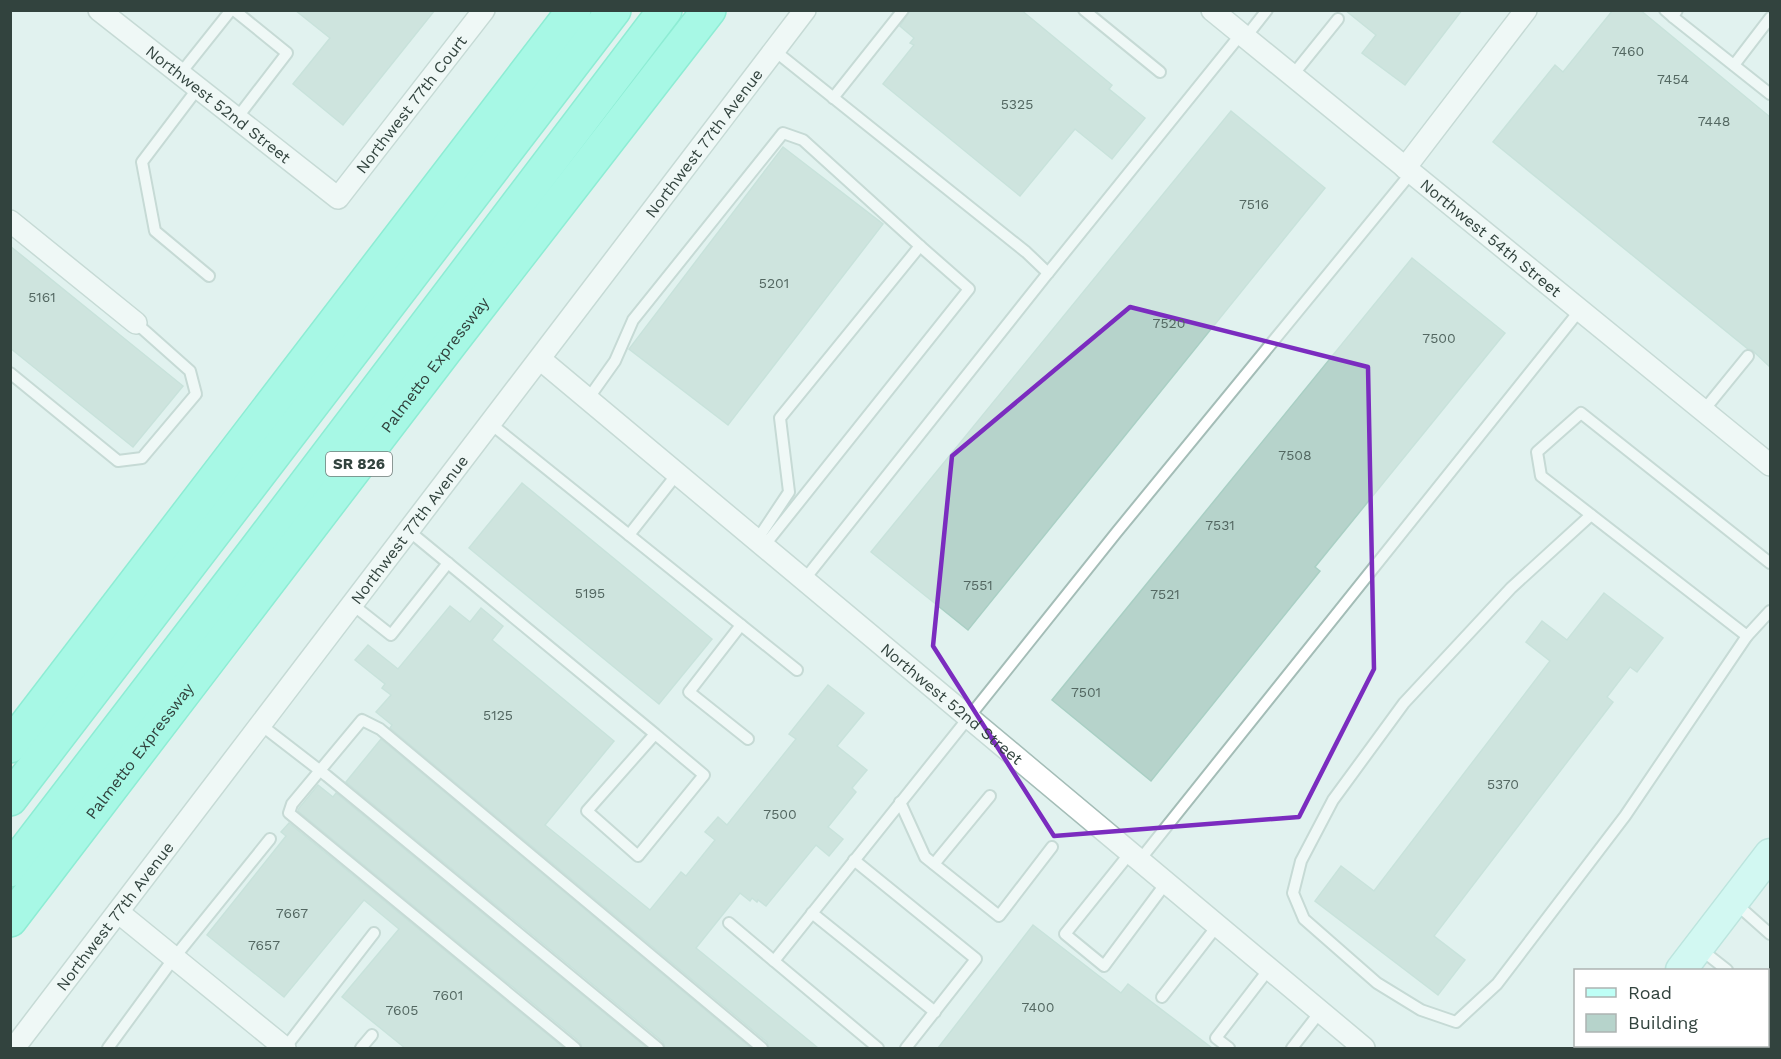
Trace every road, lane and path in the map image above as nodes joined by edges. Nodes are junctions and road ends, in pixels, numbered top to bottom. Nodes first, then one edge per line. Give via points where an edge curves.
1 (99, 10) edge
2 (232, 10) edge
3 (484, 10) edge
4 (574, 10) edge
5 (614, 10) edge
6 (665, 10) edge
7 (709, 10) edge
8 (805, 10) edge
9 (903, 10) edge
10 (1084, 10) edge
11 (1212, 10) edge
12 (1267, 10) edge
13 (1526, 10) edge
14 (1672, 12) edge
15 (1770, 18) edge
16 (1338, 19) dead end
17 (1243, 36) junction
18 (775, 51) junction
19 (1734, 65) junction
20 (1160, 72) dead end
21 (180, 74) junction
22 (1292, 76) junction
23 (198, 88) junction
24 (1770, 94) edge
25 (834, 98) junction
26 (237, 118) junction
27 (1408, 170) junction
28 (338, 198) joint
29 (10, 221) edge
30 (920, 246) junction
31 (1048, 273) junction
32 (209, 276) dead end
33 (1580, 310) junction
34 (136, 323) joint
35 (1748, 356) dead end
36 (540, 359) junction
37 (10, 374) edge
38 (588, 399) junction
39 (1704, 410) junction
40 (491, 424) junction
41 (1768, 458) edge
42 (677, 474) junction
43 (1591, 515) junction
44 (409, 531) junction
45 (629, 535) junction
46 (760, 543) junction
47 (448, 563) junction
48 (1770, 563) edge
49 (804, 580) junction
50 (353, 605) junction
51 (1770, 611) edge
52 (741, 625) junction
53 (1747, 636) junction
54 (797, 670) dead end
55 (968, 717) junction
56 (261, 725) junction
57 (655, 734) junction
58 (748, 739) dead end
59 (10, 746) edge
60 (321, 771) junction
61 (990, 796) dead end
62 (10, 799) edge
63 (900, 802) junction
64 (270, 839) dead end
65 (1052, 847) dead end
66 (1770, 854) edge
67 (1135, 857) junction
68 (854, 860) junction
69 (934, 864) junction
70 (10, 870) edge
71 (1166, 884) junction
72 (1734, 902) junction
73 (118, 912) junction
74 (812, 913) junction
75 (10, 920) edge
76 (729, 923) dead end
77 (1217, 926) junction
78 (1770, 932) edge
79 (374, 933) dead end
80 (1699, 947) junction
81 (174, 958) junction
82 (774, 961) junction
83 (1269, 969) junction
84 (1682, 969) edge
85 (1726, 969) edge
86 (1162, 997) dead end
87 (935, 1012) junction
88 (1320, 1012) junction
89 (372, 1035) dead end
90 (1358, 1047) edge
91 (14, 1048) edge
92 (108, 1048) edge
93 (285, 1048) edge
94 (361, 1048) edge
95 (576, 1048) edge
96 (658, 1048) edge
97 (762, 1048) edge
98 (878, 1048) edge
99 (906, 1048) edge
100 (1229, 1048) edge
101 (1292, 1048) edge

1 - 21 street, Northwest 52nd Street
2 - 21 lane
2 - 26 lane via 287,53
3 - 28 street, Northwest 77th Court
4 - 59 highway
5 - 62 highway
6 - 70 highway
7 - 75 highway, Palmetto Expressway / SR 826
8 - 18 street, Northwest 77th Avenue
9 - 25 lane
10 - 20 lane
11 - 17 street, Northwest 54th Street
12 - 17 lane
13 - 27 street
14 - 19 lane
15 - 19 lane
16 - 22 lane
17 - 22 street, Northwest 54th Street
17 - 31 lane
18 - 25 lane
18 - 36 street, Northwest 77th Avenue
19 - 24 lane
21 - 23 street, Northwest 52nd Street
22 - 27 street, Northwest 54th Street
23 - 26 street, Northwest 52nd Street
23 - 32 lane via 142,162 155,231
25 - 31 lane
26 - 28 street, Northwest 52nd Street
27 - 33 street, Northwest 54th Street
27 - 55 lane
29 - 34 street
30 - 38 lane via 803,140 783,133 633,321 615,361
30 - 46 lane via 780,418 789,492
30 - 46 lane via 969,289
31 - 49 lane
33 - 39 street, Northwest 54th Street
33 - 67 lane
34 - 37 lane via 190,372 196,394 142,458 118,461
35 - 39 lane
36 - 38 street, Northwest 52nd Street
36 - 40 street, Northwest 77th Avenue
38 - 42 street, Northwest 52nd Street
39 - 41 street, Northwest 54th Street
40 - 44 street, Northwest 77th Avenue
40 - 45 lane
42 - 45 lane
42 - 46 street, Northwest 52nd Street
43 - 48 lane via 1540,476 1537,452 1581,414
43 - 53 lane
43 - 53 lane via 1511,588 1404,704 1333,800 1301,861 1293,893 1305,919 1377,983 1420,1010 1456,1022 1497,984 1625,816
44 - 47 lane
44 - 50 street, Northwest 77th Avenue
45 - 52 lane
46 - 49 street, Northwest 52nd Street
47 - 50 lane via 391,635
47 - 57 lane
49 - 55 street, Northwest 52nd Street
50 - 56 street, Northwest 77th Avenue
51 - 53 lane
52 - 54 lane
52 - 58 lane via 689,692
55 - 63 lane
55 - 67 street, Northwest 52nd Street
56 - 60 lane
56 - 73 street, Northwest 77th Avenue
57 - 57 lane via 586,811 638,856 704,775
60 - 95 lane via 292,804 290,813
60 - 96 lane
60 - 97 lane via 362,720 380,729
61 - 69 lane
63 - 68 lane
63 - 69 lane via 925,857
64 - 81 lane
65 - 69 lane via 999,916
66 - 72 street
67 - 71 street, Northwest 52nd Street
67 - 71 lane via 1065,934 1104,966
68 - 74 lane
68 - 87 lane via 976,959
71 - 77 street, Northwest 52nd Street
72 - 78 lane
72 - 80 street
73 - 81 street
73 - 91 street, Northwest 77th Avenue
74 - 82 lane
74 - 87 lane
76 - 82 lane
77 - 83 street, Northwest 52nd Street
77 - 86 lane
79 - 93 lane
80 - 84 street
80 - 85 lane
81 - 92 lane
81 - 93 street
82 - 98 lane
83 - 88 street, Northwest 52nd Street
83 - 100 lane via 1216,1038
87 - 99 lane
88 - 90 street, Northwest 52nd Street
88 - 101 lane
89 - 94 lane

